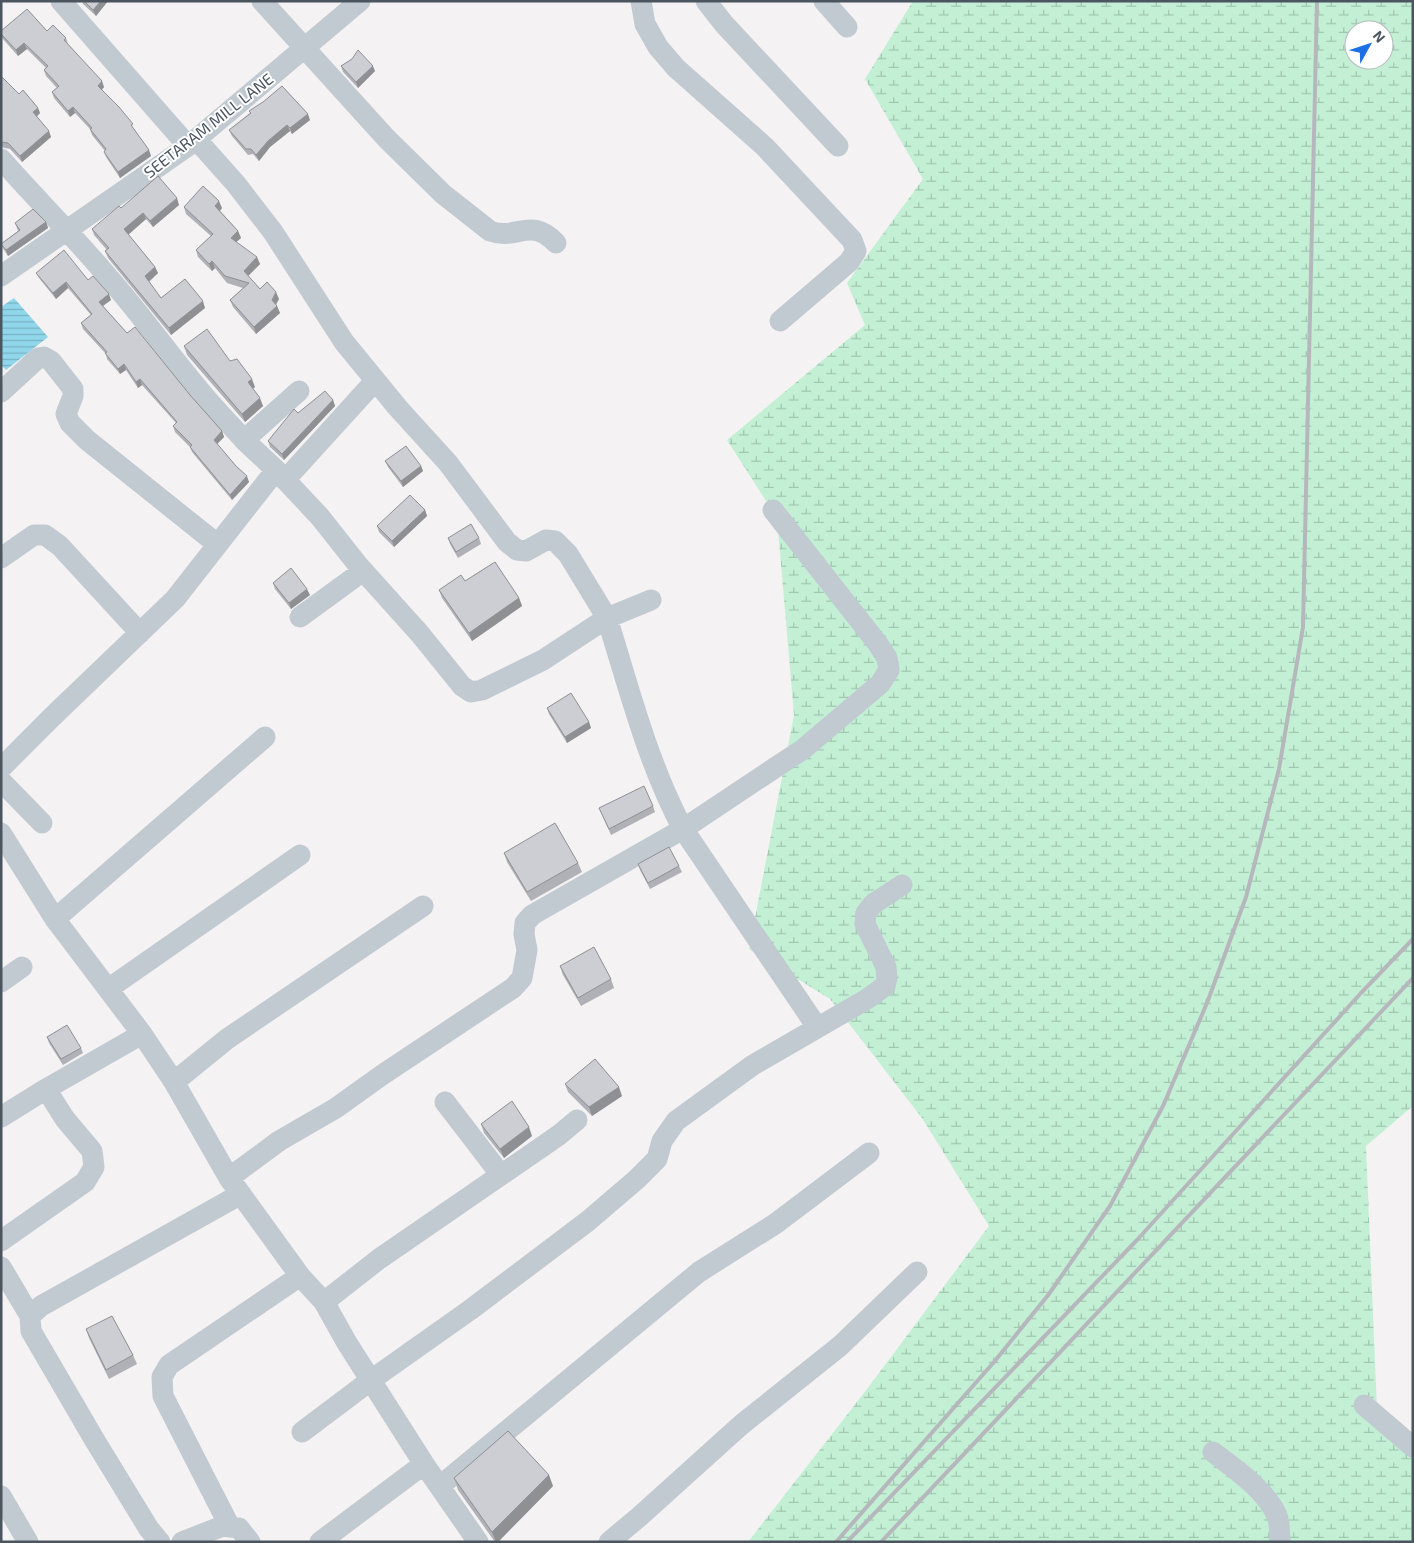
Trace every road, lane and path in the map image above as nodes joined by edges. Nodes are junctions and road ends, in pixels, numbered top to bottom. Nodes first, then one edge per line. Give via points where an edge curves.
1 (61, 1) edge
2 (262, 1) edge
3 (360, 1) edge
4 (641, 1) edge
5 (706, 1) edge
6 (824, 1) edge
7 (847, 27) dead end
8 (305, 48) junction
9 (192, 142) junction
10 (838, 146) dead end
11 (1, 158) edge
12 (68, 230) junction
13 (556, 243) dead end
14 (1, 276) edge
15 (780, 321) dead end
16 (375, 380) junction
17 (4, 384) edge
18 (299, 391) dead end
19 (244, 440) junction
20 (280, 475) junction
21 (773, 510) dead end
22 (217, 544) junction
23 (1, 558) edge
24 (363, 571) junction
25 (650, 600) dead end
26 (300, 617) dead end
27 (607, 618) junction
28 (140, 633) junction
29 (265, 737) dead end
30 (1, 768) edge
31 (1, 781) edge
32 (42, 823) dead end
33 (683, 828) junction
34 (1, 834) edge
35 (300, 855) dead end
36 (902, 885) dead end
37 (423, 906) dead end
38 (55, 919) junction
39 (22, 967) dead end
40 (1, 982) edge
41 (108, 989) junction
42 (817, 1027) junction
43 (142, 1034) junction
44 (174, 1082) junction
45 (46, 1090) junction
46 (445, 1102) dead end
47 (1, 1117) edge
48 (577, 1120) dead end
49 (869, 1153) dead end
50 (501, 1175) junction
51 (235, 1186) junction
52 (1, 1241) edge
53 (1, 1267) edge
54 (917, 1272) dead end
55 (300, 1276) junction
56 (324, 1302) junction
57 (30, 1316) junction
58 (371, 1380) junction
59 (1364, 1405) dead end
60 (302, 1432) dead end
61 (1413, 1447) edge
62 (1213, 1452) dead end
63 (424, 1464) junction
64 (440, 1486) junction
65 (1, 1496) edge
66 (230, 1527) junction
67 (28, 1542) edge
68 (160, 1542) edge
69 (182, 1542) edge
70 (250, 1542) edge
71 (320, 1542) edge
72 (478, 1542) edge
73 (608, 1542) edge
74 (1279, 1542) edge

1 - 9 street
2 - 8 street
3 - 8 street, SEETARAM MILL LANE
4 - 15 street via 645,24 658,47 676,68 765,148 852,240 856,251 849,262
5 - 10 street
6 - 7 street
8 - 9 street, SEETARAM MILL LANE
8 - 13 street via 416,168 490,232 538,230
9 - 12 street, SEETARAM MILL LANE
9 - 16 street via 236,184 273,232 344,342
11 - 12 street
12 - 14 street, SEETARAM MILL LANE
12 - 19 street
16 - 20 street
16 - 27 street via 448,463 507,542 517,550 526,551 546,540 555,541 568,554
17 - 22 street via 38,358 51,361 73,389 66,414 70,423
18 - 19 street
19 - 20 street
20 - 22 street
20 - 24 street via 320,517
21 - 33 street via 878,644 887,658 889,670 880,684 802,750
22 - 28 street via 175,599
23 - 28 street via 34,535 45,535 60,546
24 - 26 street
24 - 27 street via 462,686 471,692 482,690 543,660
25 - 27 street
27 - 33 street via 652,759
28 - 30 street
29 - 38 street
31 - 32 street
33 - 42 street
33 - 51 street via 532,915 524,934 527,950 522,978 513,988 336,1108 279,1141
34 - 38 street
35 - 41 street
36 - 42 street via 873,904 866,913 865,924 886,967 885,986
37 - 44 street via 226,1039
38 - 41 street
39 - 40 street
41 - 43 street
42 - 58 street via 753,1065 676,1121 662,1141 657,1159 588,1221
43 - 44 street
43 - 45 street
44 - 51 street
45 - 47 street
45 - 52 street via 92,1151 94,1167 85,1182
46 - 50 street
48 - 50 street
49 - 64 street via 776,1224 699,1272
50 - 56 street via 379,1259
51 - 55 street
51 - 57 street via 40,1306
53 - 57 street
54 - 73 street via 840,1346 741,1425
55 - 56 street
55 - 66 street via 169,1365 162,1377 163,1396
56 - 58 street
57 - 68 street via 31,1331 36,1340 149,1529
58 - 60 street
58 - 63 street
59 - 61 street
62 - 74 street via 1262,1493 1278,1516
63 - 64 street
63 - 71 street
64 - 72 street
65 - 67 street
66 - 69 street via 222,1526
66 - 70 street via 239,1528

